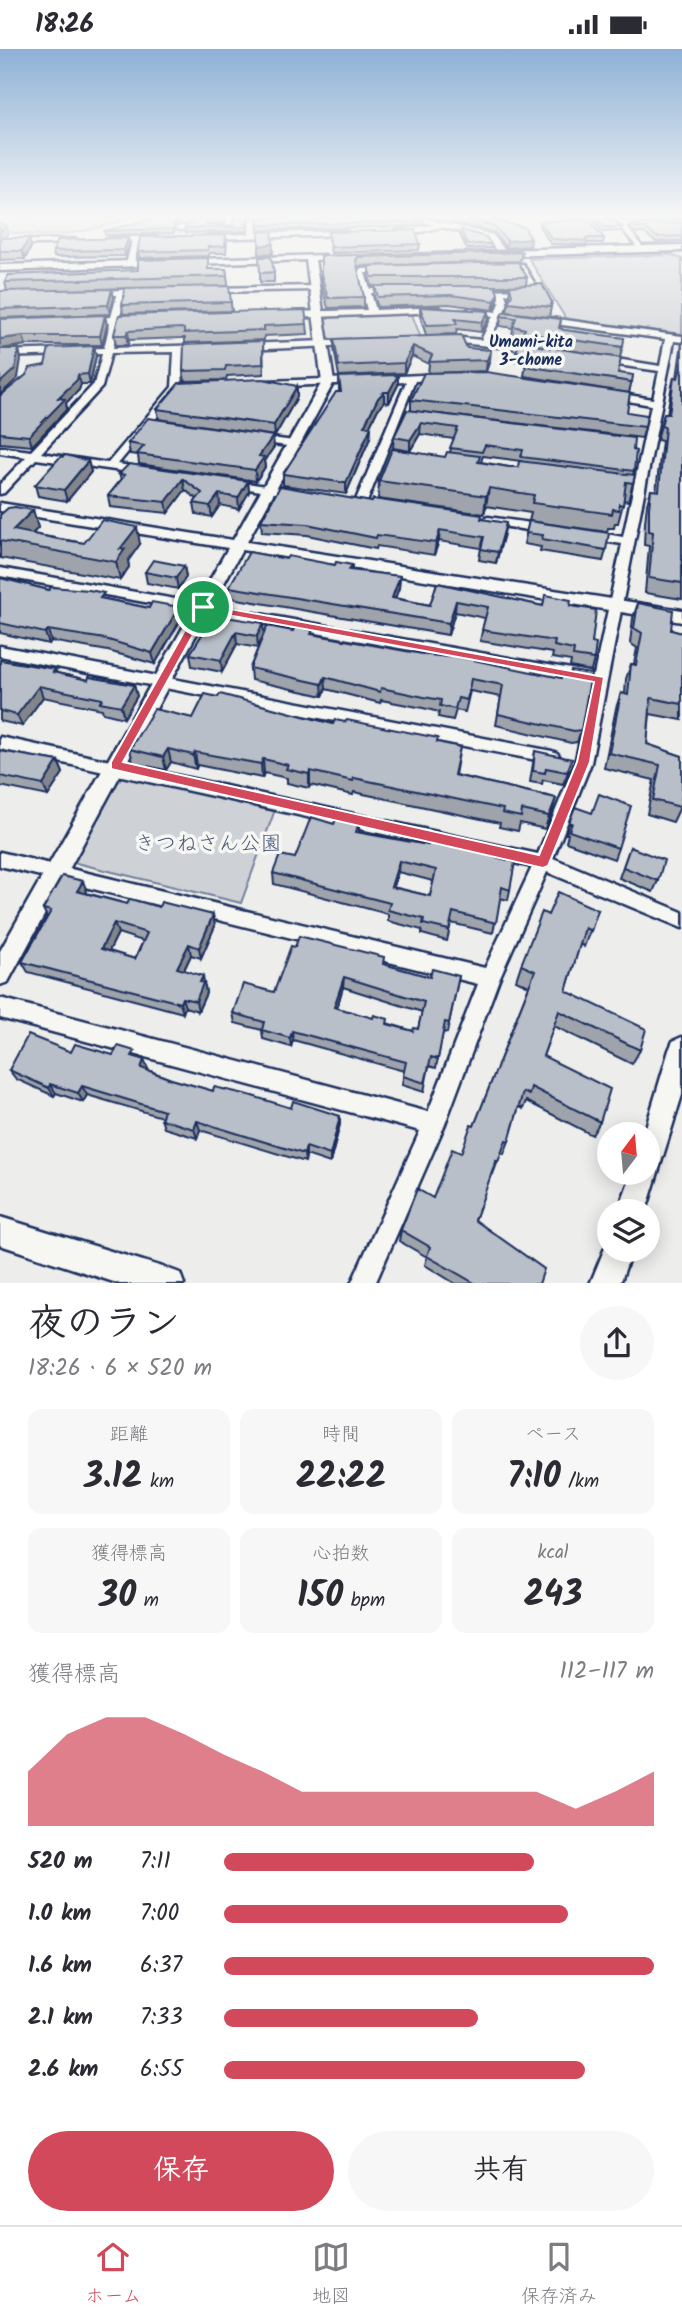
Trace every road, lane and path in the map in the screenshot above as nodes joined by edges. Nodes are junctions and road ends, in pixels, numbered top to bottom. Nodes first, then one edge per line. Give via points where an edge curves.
1 (313, 276) edge
2 (362, 276) edge
3 (526, 276) edge
4 (315, 288) junction
5 (205, 290) edge
6 (403, 290) edge
7 (366, 291) junction
8 (464, 291) edge
9 (122, 292) junction
10 (150, 292) edge
11 (500, 292) junction
12 (82, 293) edge
13 (449, 310) edge
14 (462, 310) edge
15 (372, 312) junction
16 (319, 314) junction
17 (499, 314) junction
18 (278, 315) edge
19 (525, 317) edge
20 (143, 319) edge
21 (538, 319) edge
22 (116, 320) junction
23 (77, 321) edge
24 (676, 338) edge
25 (437, 339) edge
26 (485, 341) junction
27 (361, 342) edge
28 (322, 344) junction
29 (231, 347) edge
30 (218, 348) edge
31 (179, 349) junction
32 (540, 350) edge
33 (109, 351) junction
34 (0, 353) edge
35 (595, 359) edge
36 (664, 369) junction
37 (451, 377) edge
38 (412, 379) junction
39 (328, 382) junction
40 (259, 384) edge
41 (190, 386) edge
42 (177, 387) junction
43 (592, 393) edge
44 (657, 403) junction
45 (399, 414) junction
46 (413, 416) edge
47 (147, 423) junction
48 (160, 425) edge
49 (240, 436) edge
50 (294, 444) junction
51 (634, 444) edge
52 (648, 445) junction
53 (0, 450) edge
54 (34, 455) junction
55 (382, 456) junction
56 (396, 458) edge
57 (111, 467) junction
58 (151, 472) edge
59 (216, 482) edge
60 (626, 488) edge
61 (269, 489) junction
62 (640, 489) junction
63 (0, 491) edge
64 (308, 495) edge
65 (348, 501) edge
66 (361, 502) junction
67 (374, 504) edge
68 (2, 510) edge
69 (468, 518) edge
70 (562, 532) edge
71 (575, 534) edge
72 (629, 541) junction
73 (238, 544) junction
74 (0, 572) edge
75 (616, 605) junction
76 (203, 607) junction
77 (682, 616) edge
78 (0, 651) edge
79 (600, 680) junction
80 (162, 683) junction
81 (0, 743) edge
82 (583, 762) junction
83 (115, 766) junction
84 (0, 859) edge
85 (543, 862) junction
86 (58, 873) junction
87 (682, 920) edge
88 (0, 974) edge
89 (490, 978) junction
90 (0, 1008) edge
91 (682, 1050) edge
92 (434, 1124) junction
93 (660, 1126) edge
94 (0, 1231) edge
95 (613, 1262) edge
96 (169, 1283) edge
97 (363, 1283) edge
98 (605, 1283) edge

1 - 4 street
2 - 7 street
3 - 11 street via 535,291
4 - 5 street
4 - 16 street
6 - 7 street
7 - 15 street
8 - 11 street
9 - 10 street
9 - 12 street
9 - 22 street
11 - 17 street via 504,303
13 - 15 street
14 - 17 street
15 - 16 street
16 - 18 street
16 - 28 street
17 - 19 street
17 - 26 street
20 - 22 street
21 - 24 street
22 - 23 street
22 - 33 street
24 - 36 street
25 - 26 street
26 - 32 street
27 - 28 street
28 - 29 street
28 - 39 street
30 - 31 street
31 - 33 street
31 - 42 street
33 - 34 street via 34,357
33 - 54 street via 99,385
35 - 36 street
36 - 44 street
37 - 38 street
38 - 39 street
38 - 45 street
39 - 40 street
39 - 50 street
41 - 42 street
42 - 47 street
43 - 44 street
44 - 52 street
45 - 46 street
45 - 55 street
47 - 48 street
47 - 57 street
49 - 50 street
50 - 61 street
51 - 52 street
52 - 62 street
53 - 54 street
54 - 57 street
54 - 63 street
55 - 56 street
55 - 66 street
57 - 58 street
59 - 61 street
60 - 62 street
61 - 64 street
61 - 73 street
62 - 72 street
65 - 66 street
66 - 67 street
68 - 73 street
69 - 70 street
71 - 72 street
72 - 75 street
73 - 75 street
73 - 76 street
74 - 76 street
75 - 77 street
75 - 79 street
76 - 79 street
76 - 80 street
78 - 80 street
79 - 82 street
80 - 82 street
80 - 83 street
81 - 83 street
82 - 85 street
83 - 85 street
83 - 86 street
84 - 86 street
85 - 87 street
85 - 89 street
86 - 88 street
86 - 89 street
89 - 92 street
90 - 92 street
91 - 93 street
92 - 97 street
94 - 96 street
95 - 98 street

